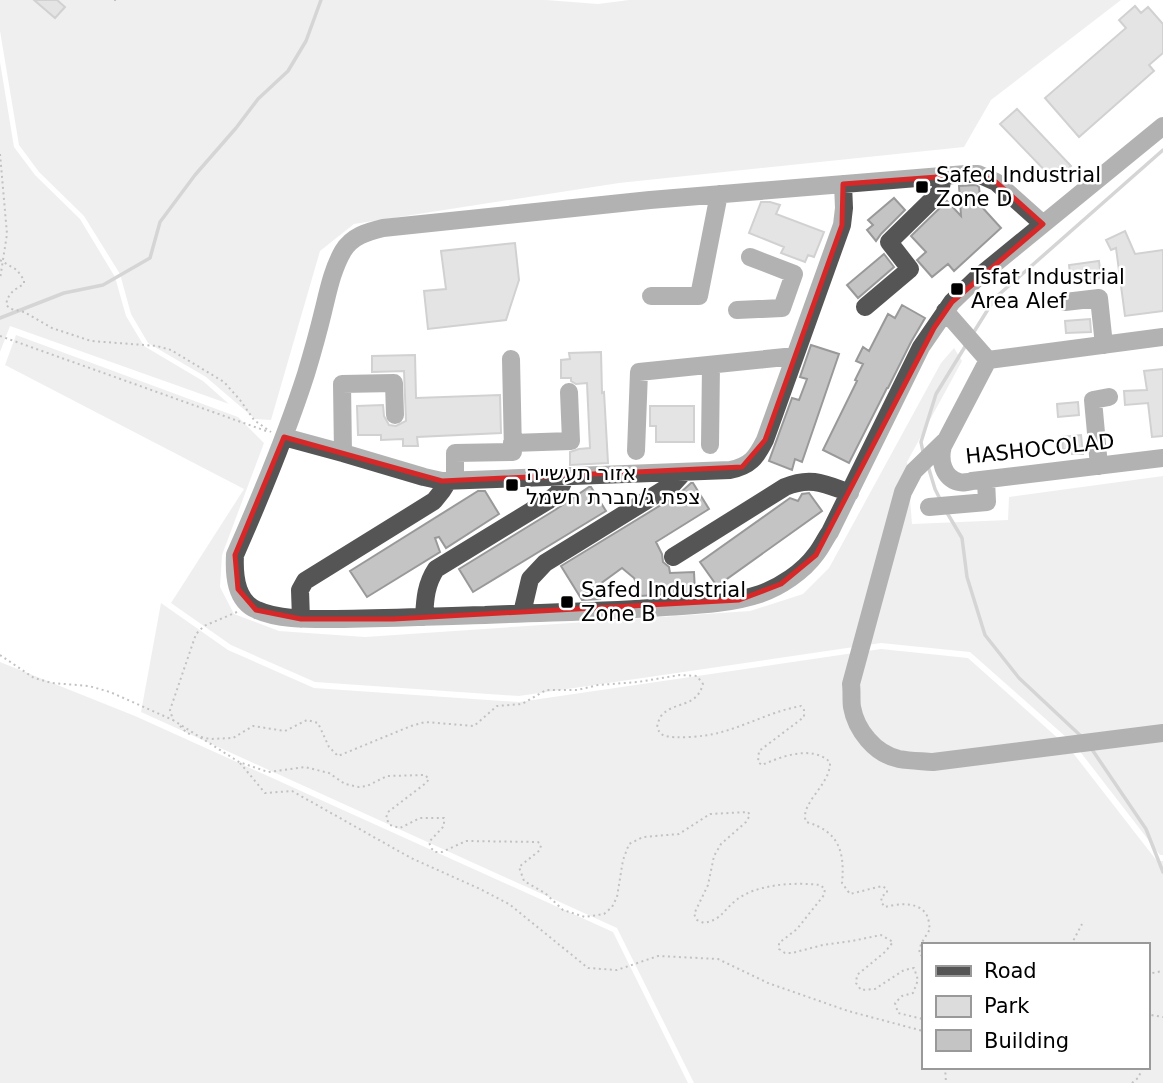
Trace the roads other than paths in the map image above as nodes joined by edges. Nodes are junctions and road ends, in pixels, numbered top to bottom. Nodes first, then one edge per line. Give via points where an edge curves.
1 (1163, 126) edge
2 (943, 176) junction
3 (843, 184) junction
4 (719, 194) junction
5 (1044, 224) junction
6 (750, 257) dead end
7 (794, 274) junction
8 (825, 274) junction
9 (651, 296) dead end
10 (1065, 302) dead end
11 (865, 307) dead end
12 (737, 310) dead end
13 (945, 311) junction
14 (1163, 337) edge
15 (1104, 345) junction
16 (795, 356) junction
17 (511, 359) dead end
18 (988, 360) junction
19 (711, 365) junction
20 (569, 392) dead end
21 (1109, 397) dead end
22 (395, 415) dead end
23 (278, 435) junction
24 (946, 440) junction
25 (512, 443) junction
26 (710, 445) dead end
27 (636, 451) dead end
28 (343, 453) junction
29 (1163, 458) edge
30 (1099, 466) junction
31 (684, 472) junction
32 (566, 476) junction
33 (452, 480) junction
34 (986, 480) junction
35 (850, 493) junction
36 (929, 507) dead end
37 (673, 556) dead end
38 (522, 613) junction
39 (424, 617) junction
40 (301, 619) junction
41 (1163, 733) edge

1 - 5 street
2 - 3 street
2 - 5 street via 988,177
2 - 11 street via 940,191 889,242 910,268
3 - 4 street
3 - 8 street via 842,225
4 - 9 street via 699,296
4 - 23 street via 383,228 353,239 334,270 316,342
5 - 13 street via 976,279
6 - 7 street
7 - 8 street
7 - 12 street via 782,308
8 - 16 street
10 - 15 street via 1099,298
13 - 18 street
13 - 35 street via 921,347
14 - 15 street
15 - 18 street
16 - 19 street
16 - 31 street via 758,454 730,470
17 - 25 street
18 - 24 street, HASHOCOLAD
19 - 26 street
19 - 27 street via 639,372
20 - 25 street via 571,441
21 - 30 street via 1093,400
22 - 28 street via 394,383 342,384
23 - 28 street
23 - 40 street via 235,555 234,574 238,589 256,610
24 - 34 street, HASHOCOLAD via 941,453 945,471 960,482
24 - 41 street via 914,471 903,492 851,684 859,729 896,759 933,761
25 - 33 street via 513,452 455,453
28 - 33 street via 424,477
29 - 30 street, HASHOCOLAD
30 - 34 street, HASHOCOLAD
31 - 32 street
31 - 38 street via 673,484 545,563 530,579
32 - 33 street
32 - 39 street via 550,500 436,569 426,590
33 - 40 street via 434,501 305,581 300,590
34 - 36 street via 987,502
35 - 37 street via 812,481 798,482
35 - 38 street via 816,555 781,584 762,593 739,600 636,610
38 - 39 street
39 - 40 street

